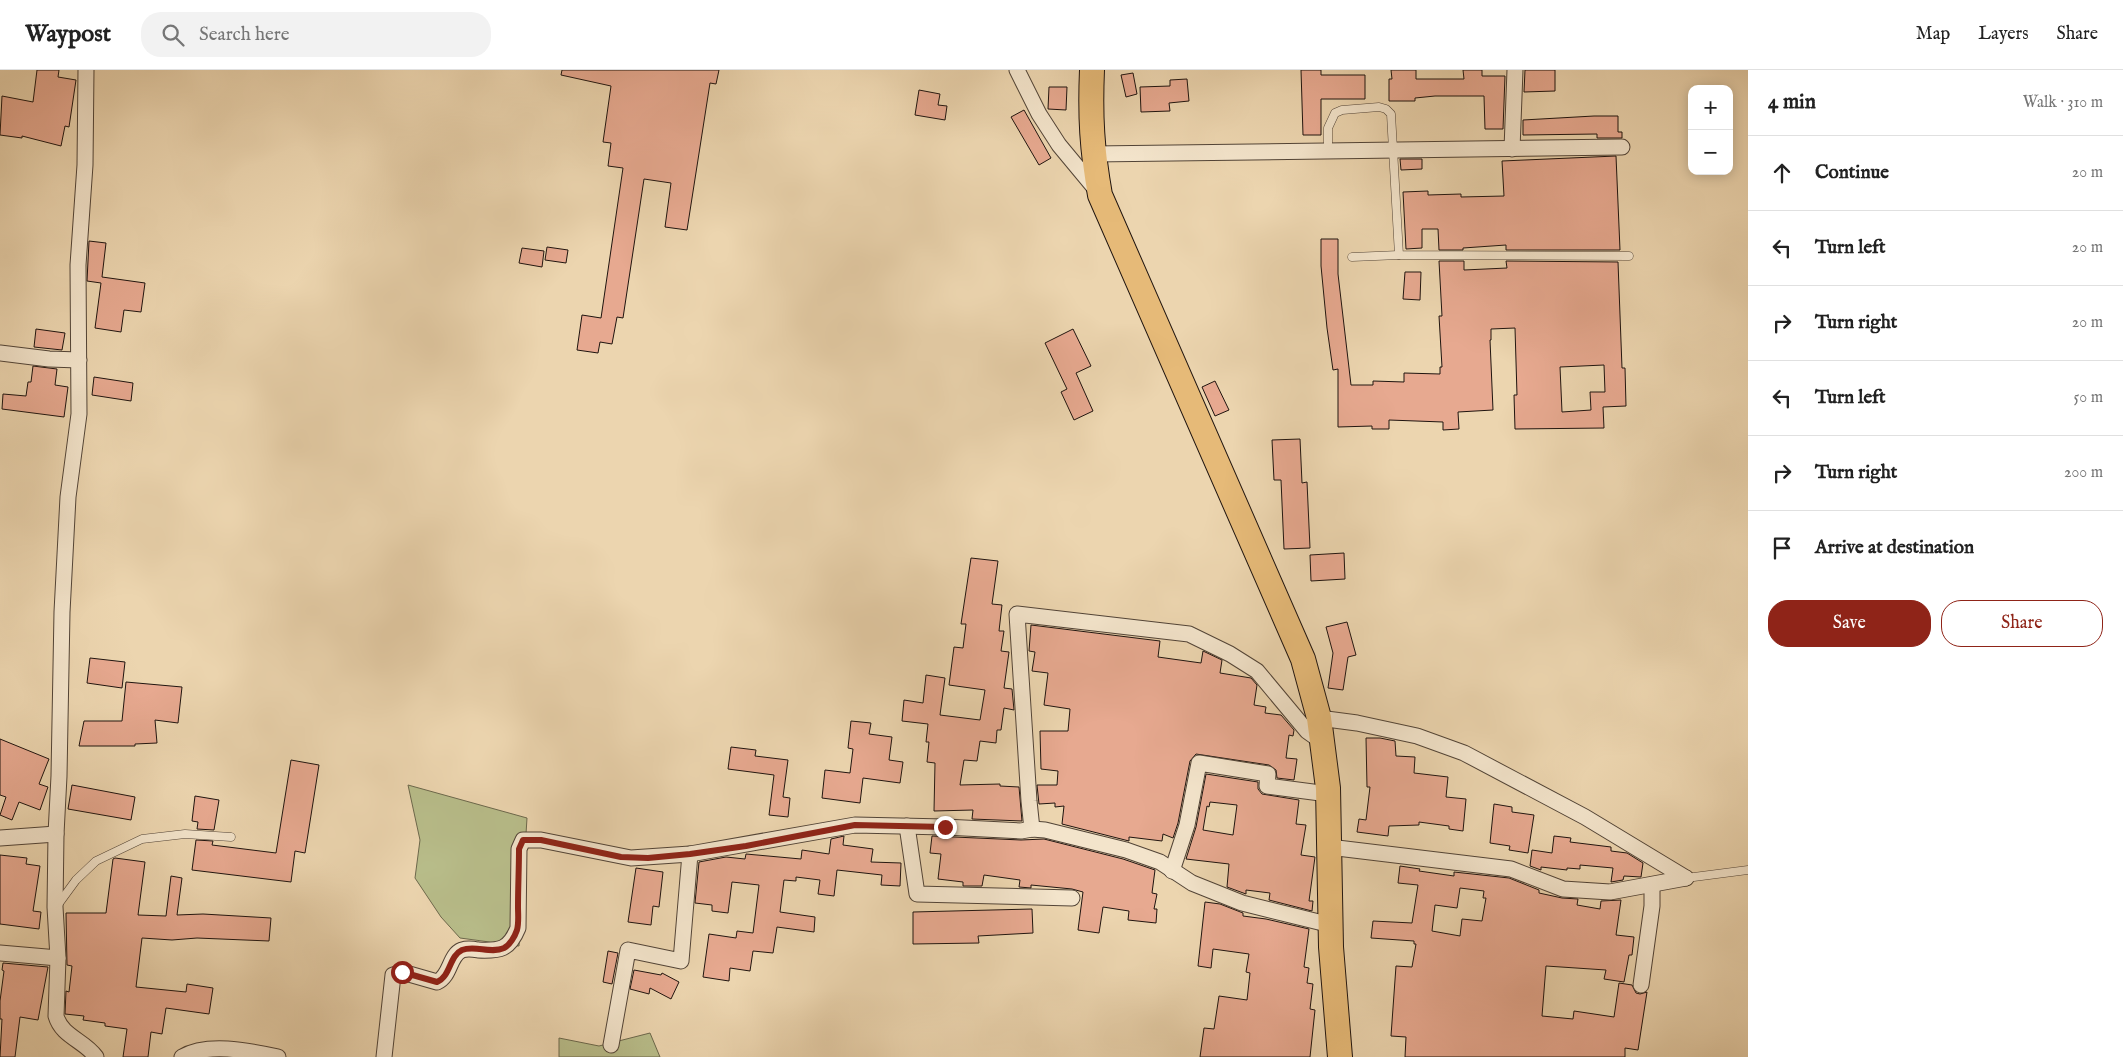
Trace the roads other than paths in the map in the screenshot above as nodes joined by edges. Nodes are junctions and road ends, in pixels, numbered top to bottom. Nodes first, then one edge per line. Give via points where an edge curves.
1 (86, 70) edge
2 (1017, 70) edge
3 (1092, 70) edge
4 (1515, 70) edge
5 (1622, 147) dead end
6 (1512, 149) junction
7 (1393, 150) junction
8 (1328, 151) junction
9 (1093, 154) junction
10 (1100, 195) junction
11 (1398, 255) junction
12 (1629, 256) dead end
13 (1352, 257) dead end
14 (0, 353) edge
15 (79, 360) junction
16 (1319, 718) junction
17 (1324, 743) junction
18 (1328, 794) junction
19 (907, 826) junction
20 (1032, 829) junction
21 (56, 834) junction
22 (231, 837) dead end
23 (0, 838) edge
24 (1329, 847) junction
25 (690, 854) junction
26 (1748, 870) edge
27 (1172, 871) junction
28 (1686, 878) junction
29 (1652, 885) junction
30 (1072, 898) dead end
31 (55, 907) junction
32 (1330, 925) junction
33 (0, 953) edge
34 (58, 958) junction
35 (1641, 985) dead end
36 (611, 1045) dead end
37 (96, 1057) edge
38 (182, 1057) edge
39 (278, 1057) edge
40 (384, 1057) edge
41 (1340, 1057) edge

1 - 15 street via 85,165 78,265
2 - 10 street via 1059,145
3 - 9 highway via 1090,119
4 - 6 street
5 - 6 street
6 - 7 street
7 - 8 street
7 - 8 lane via 1391,114 1379,107 1335,113 1328,128
7 - 11 lane
8 - 9 street
9 - 10 highway
10 - 16 highway via 1303,659
11 - 12 lane
11 - 13 lane
14 - 15 street
15 - 21 street via 79,414 66,530
16 - 17 highway
16 - 28 street via 1417,736 1464,753 1585,817
17 - 18 highway
17 - 20 street via 1307,731 1257,671 1189,634 1018,614
18 - 24 highway
18 - 27 street via 1267,786 1268,774 1199,763 1187,825
19 - 20 street
19 - 25 street via 855,825
19 - 30 street via 917,894
20 - 27 street via 1126,850 1160,862
21 - 23 street
21 - 31 street
22 - 31 lane via 185,834 142,839 96,861
24 - 29 street via 1511,869 1563,889 1610,892
24 - 32 highway
25 - 36 street via 681,961 628,950
25 - 40 street via 621,857 541,840 523,840 519,849 518,928 514,937 504,948 460,951 448,972 437,982 402,972 393,975
26 - 28 lane
27 - 32 street via 1192,883 1242,903
28 - 29 street
29 - 35 street
31 - 34 street
32 - 41 highway
33 - 34 street
34 - 37 street via 56,1016 59,1025
38 - 39 street via 201,1050

